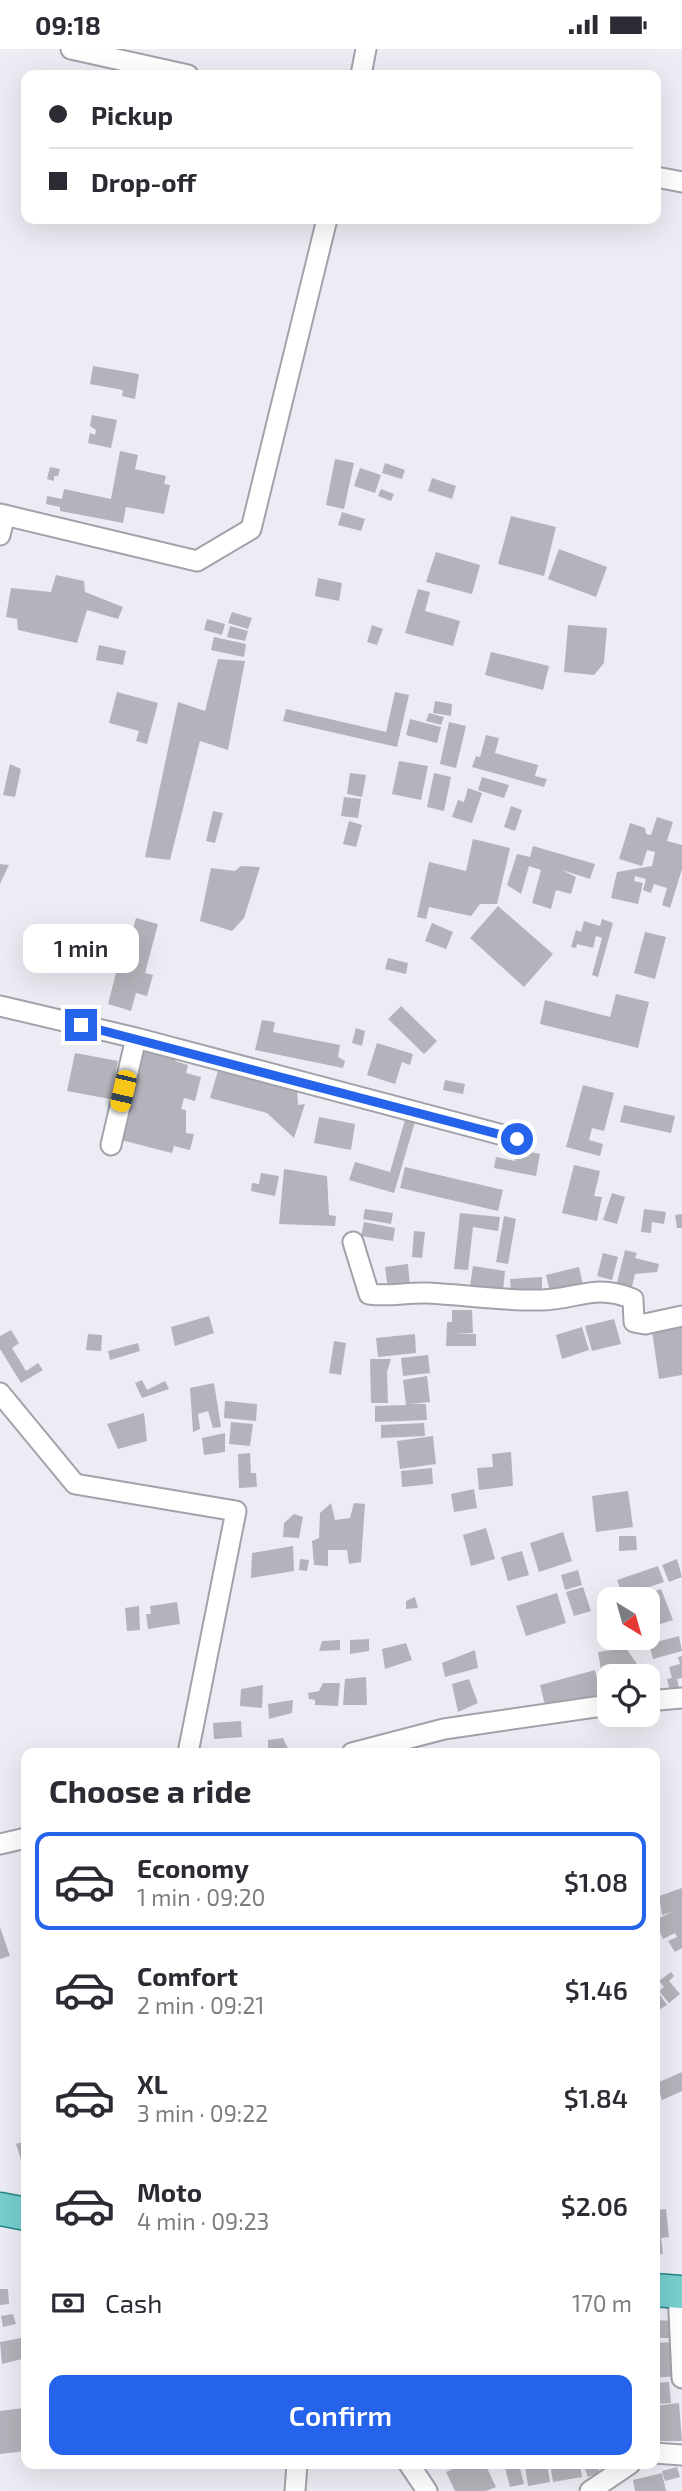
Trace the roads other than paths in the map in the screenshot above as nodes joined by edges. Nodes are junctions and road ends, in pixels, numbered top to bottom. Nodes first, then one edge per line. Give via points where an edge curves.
1 (71, 49) edge
2 (366, 49) edge
3 (166, 70) edge
4 (362, 70) edge
5 (661, 178) edge
6 (682, 182) edge
7 (326, 224) edge
8 (2, 522) edge
9 (0, 1006) edge
10 (136, 1038) junction
11 (517, 1139) dead end
12 (111, 1145) dead end
13 (353, 1242) dead end
14 (682, 1316) edge
15 (0, 1393) edge
16 (682, 1698) edge
17 (660, 1700) edge
18 (597, 1707) edge
19 (189, 1748) edge
20 (371, 1748) edge
21 (21, 1839) edge
22 (0, 1844) edge
23 (0, 2209) edge
24 (21, 2213) edge
25 (672, 2291) edge
26 (682, 2378) edge
27 (660, 2453) edge
28 (682, 2455) edge
29 (296, 2469) edge
30 (413, 2469) edge
31 (623, 2469) edge
32 (290, 2490) edge
33 (427, 2491) edge
34 (590, 2491) edge

1 - 3 street
2 - 4 street
5 - 6 street
7 - 8 street via 251,529 197,561
9 - 10 street
10 - 11 street
10 - 12 street
13 - 14 street via 369,1294 544,1300 582,1292 616,1292 632,1299 634,1322
15 - 19 street via 75,1484 236,1511
16 - 17 street
18 - 20 street via 444,1729
21 - 22 street
23 - 24 main road
25 - 26 street
27 - 28 street
29 - 32 street
30 - 33 street
31 - 34 street

